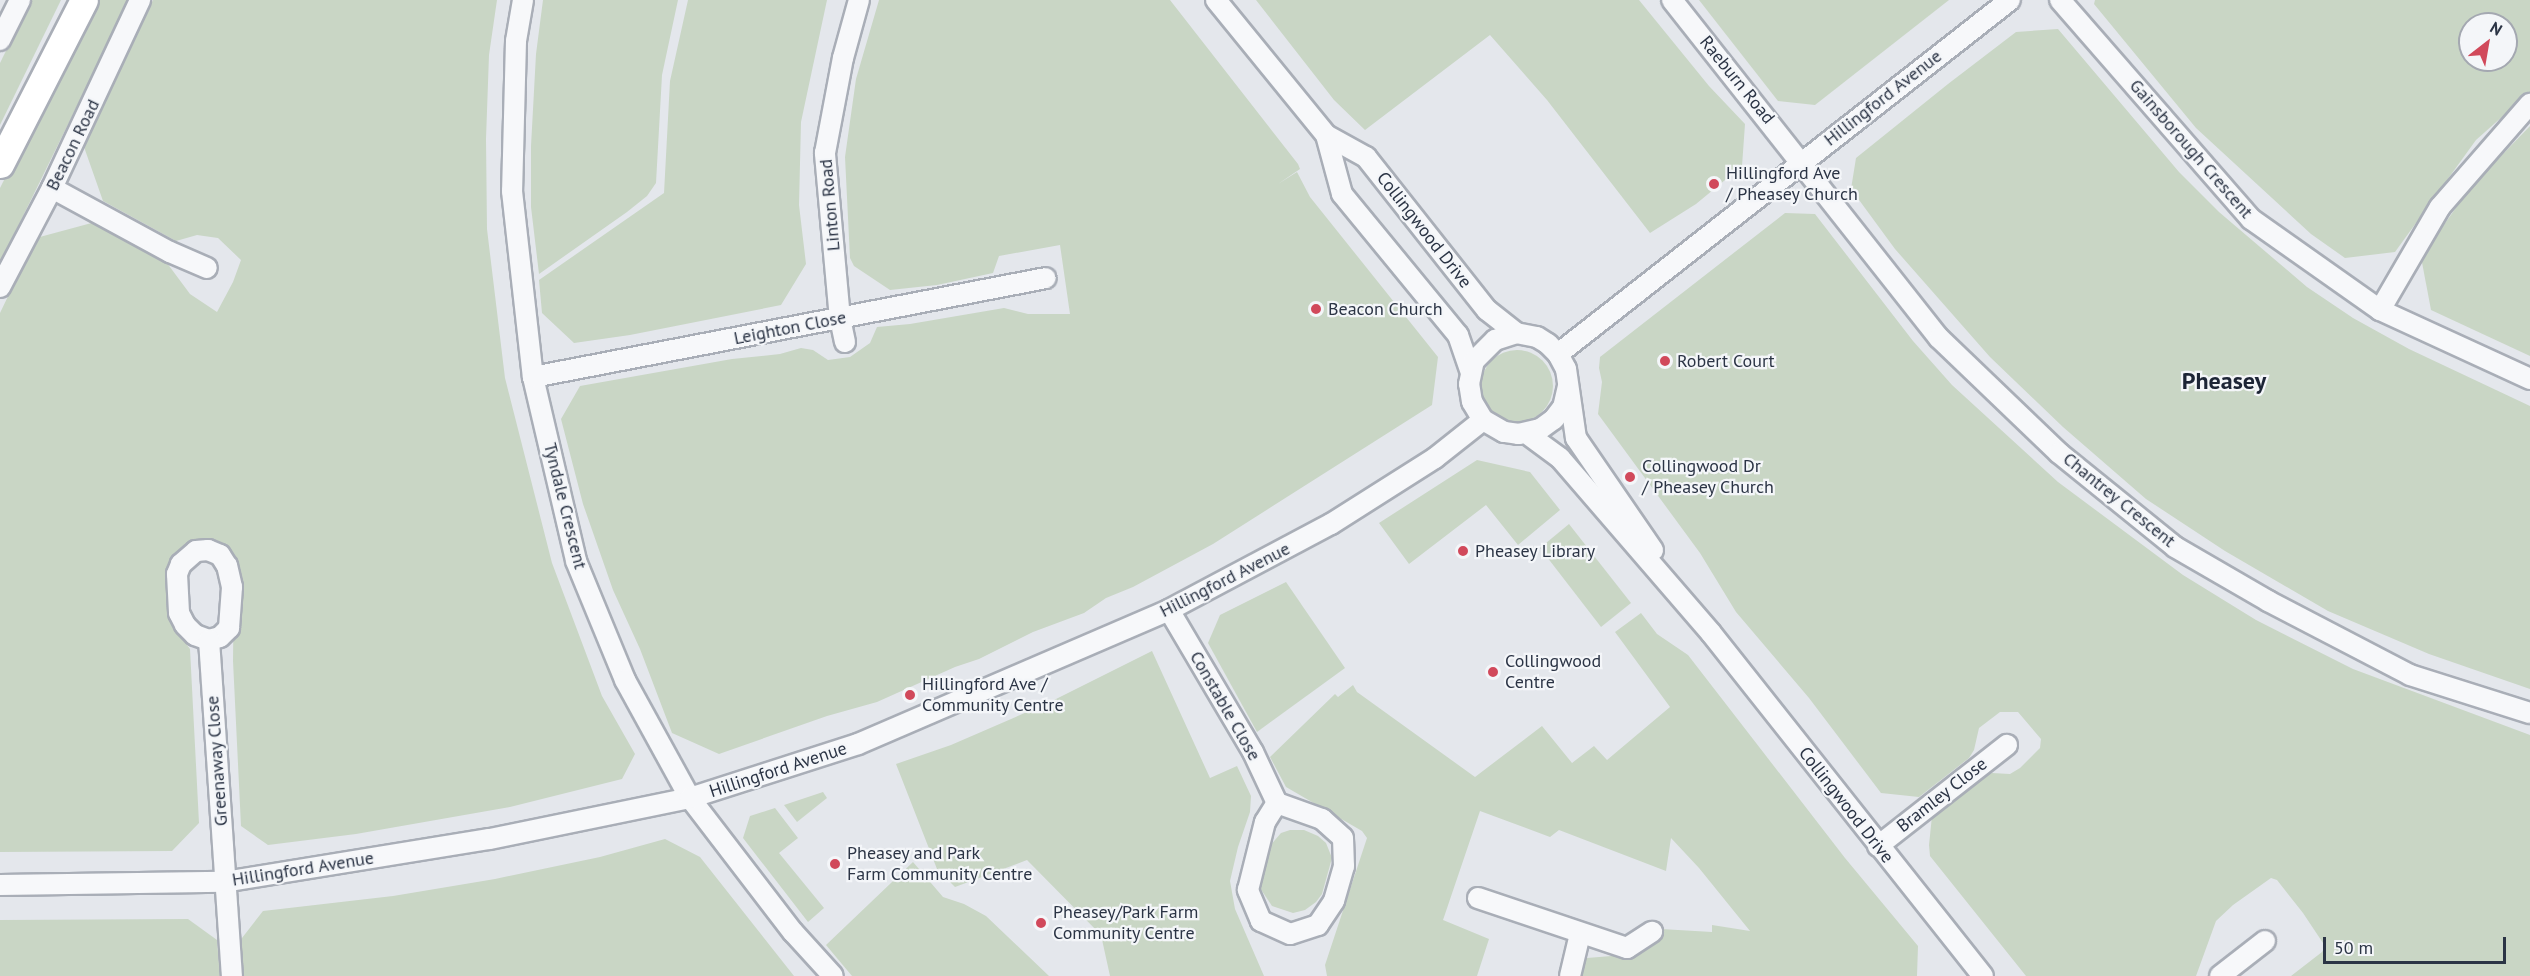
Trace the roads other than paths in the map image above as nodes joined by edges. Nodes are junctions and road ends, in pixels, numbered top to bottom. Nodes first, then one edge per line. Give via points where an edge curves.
1 (20, 0) edge
2 (84, 0) edge
3 (140, 0) edge
4 (523, 0) edge
5 (859, 0) edge
6 (1216, 0) edge
7 (1672, 0) edge
8 (2010, 0) edge
9 (2060, 0) edge
10 (0, 40) edge
11 (2530, 104) edge
12 (1326, 135) junction
13 (1801, 161) junction
14 (0, 164) edge
15 (52, 188) junction
16 (207, 268) dead end
17 (1046, 278) dead end
18 (0, 287) edge
19 (2380, 310) junction
20 (840, 319) junction
21 (1516, 333) junction
22 (845, 342) dead end
23 (1558, 354) junction
24 (1471, 372) junction
25 (533, 378) junction
26 (2530, 379) edge
27 (1568, 386) junction
28 (1483, 420) junction
29 (1526, 433) junction
30 (1169, 610) junction
31 (1711, 633) junction
32 (209, 640) dead end
33 (2530, 714) edge
34 (2007, 744) dead end
35 (690, 798) junction
36 (1277, 803) junction
37 (1878, 846) junction
38 (225, 882) junction
39 (0, 885) edge
40 (1479, 898) dead end
41 (1652, 932) dead end
42 (1580, 934) junction
43 (2265, 941) dead end
44 (1976, 973) edge
45 (232, 976) edge
46 (833, 976) edge
47 (1569, 976) edge
48 (2220, 976) edge

1 - 10 street
2 - 14 main road
3 - 15 street, Beacon Road
4 - 25 street, Tyndale Crescent via 516,41 512,191
5 - 20 street, Linton Road via 843,58 825,153
6 - 12 street, Collingwood Drive
7 - 13 street, Raeburn Road
8 - 13 street, Hillingford Avenue
9 - 19 street, Gainsborough Crescent via 2251,219
11 - 19 street via 2440,207
12 - 21 street, Collingwood Drive via 1366,157 1487,310
12 - 24 street, Collingwood Drive via 1342,194 1458,335
13 - 23 street, Hillingford Avenue
13 - 33 street, Chantrey Crescent via 1939,338 2059,453 2175,547 2410,675
15 - 16 street
15 - 18 street, Beacon Road
17 - 20 street, Leighton Close
19 - 26 street, Gainsborough Crescent
20 - 22 street, Linton Road
20 - 25 street, Leighton Close
21 - 23 street, Collingwood Drive via 1537,337
21 - 24 street via 1490,343 1477,356
23 - 27 street, Collingwood Drive via 1566,369
24 - 28 street, Collingwood Drive via 1470,395
25 - 35 street, Tyndale Crescent via 576,561 625,680
27 - 29 street via 1558,414 1546,426
27 - 31 street, Collingwood Drive via 1576,438
28 - 29 street, Collingwood Drive via 1504,432
28 - 30 street, Hillingford Avenue via 1435,458 1331,524
29 - 31 street, Collingwood Drive via 1560,458
30 - 35 street, Hillingford Avenue via 858,744
30 - 36 street, Constable Close via 1253,752
31 - 37 street, Collingwood Drive
32 - 38 street, Greenaway Close
34 - 37 street, Bramley Close
35 - 38 street, Hillingford Avenue via 490,838
35 - 46 street, Tyndale Crescent via 792,932
36 - 36 street via 1322,819 1343,838 1344,866 1334,902 1318,925 1290,934 1261,921 1248,891 1265,822
37 - 44 street, Collingwood Drive
38 - 39 street, Hillingford Avenue
38 - 45 street, Greenaway Close
40 - 42 street
41 - 42 street via 1627,948
42 - 47 street
43 - 48 street

